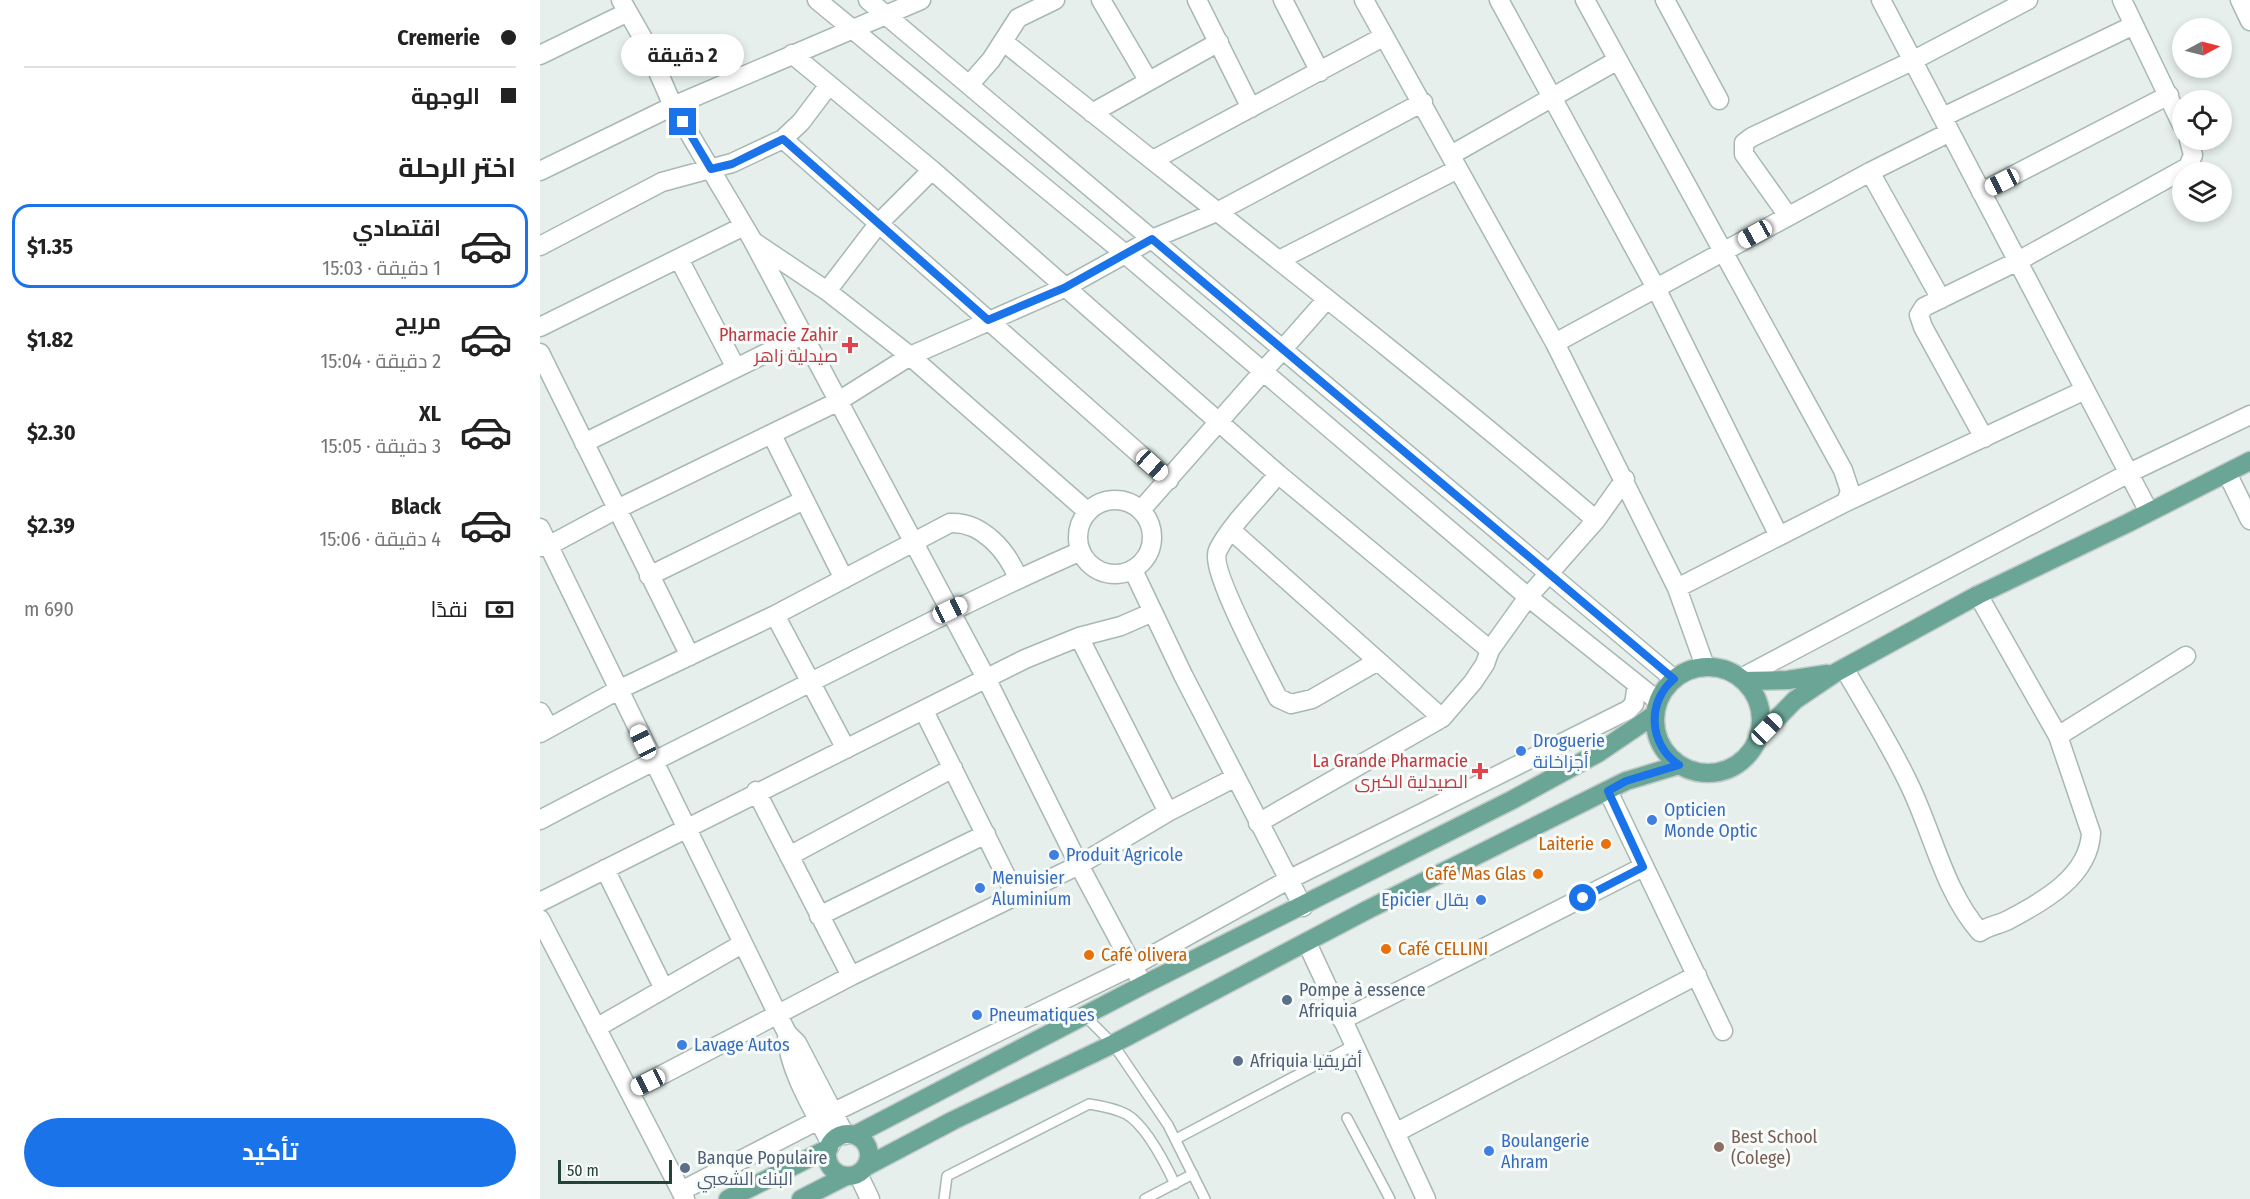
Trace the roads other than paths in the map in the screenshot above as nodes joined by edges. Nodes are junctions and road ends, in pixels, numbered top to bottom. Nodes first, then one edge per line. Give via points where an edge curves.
1 (817, 0) edge
2 (868, 0) edge
3 (921, 0) edge
4 (1055, 0) edge
5 (1101, 0) edge
6 (1197, 0) edge
7 (1283, 0) edge
8 (1364, 0) edge
9 (1499, 0) edge
10 (1585, 0) edge
11 (1665, 0) edge
12 (1881, 0) edge
13 (2028, 0) edge
14 (2121, 0) edge
15 (2240, 0) edge
16 (624, 6) edge
17 (886, 17) junction
18 (2250, 21) edge
19 (2134, 25) junction
20 (850, 28) junction
21 (1383, 37) junction
22 (1004, 42) junction
23 (1219, 42) junction
24 (792, 54) junction
25 (540, 55) edge
26 (1617, 60) junction
27 (1912, 61) junction
28 (1320, 72) junction
29 (1148, 80) junction
30 (829, 85) junction
31 (969, 86) junction
32 (2169, 95) junction
33 (1551, 98) junction
34 (1719, 100) dead end
35 (1423, 102) junction
36 (2172, 102) edge
37 (673, 106) junction
38 (1251, 108) junction
39 (1092, 112) junction
40 (1947, 124) junction
41 (783, 139) junction
42 (2192, 150) edge
43 (1153, 160) junction
44 (1454, 162) junction
45 (711, 169) junction
46 (932, 170) junction
47 (540, 171) edge
48 (1870, 172) junction
49 (1982, 192) junction
50 (1220, 211) junction
51 (1788, 216) junction
52 (879, 223) junction
53 (749, 234) junction
54 (1152, 239) junction
55 (540, 246) edge
56 (1722, 252) junction
57 (1124, 253) junction
58 (679, 259) junction
59 (1279, 260) junction
60 (2018, 261) junction
61 (1064, 288) junction
62 (1656, 288) junction
63 (827, 291) junction
64 (1327, 299) junction
65 (1941, 299) junction
66 (988, 320) junction
67 (540, 327) edge
68 (801, 336) junction
69 (1556, 342) junction
70 (1282, 350) junction
71 (540, 353) edge
72 (910, 356) junction
73 (736, 368) junction
74 (1264, 371) junction
75 (2085, 390) junction
76 (837, 402) junction
77 (2250, 415) edge
78 (1218, 421) junction
79 (772, 435) junction
80 (1984, 438) junction
81 (584, 443) junction
82 (2250, 461) edge
83 (2129, 473) junction
84 (2227, 473) junction
85 (1278, 474) junction
86 (1625, 479) junction
87 (1169, 480) junction
88 (804, 501) junction
89 (1846, 502) junction
90 (615, 510) junction
91 (1141, 510) junction
92 (1088, 512) junction
93 (2149, 512) junction
94 (1596, 520) junction
95 (2250, 520) edge
96 (540, 528) edge
97 (1232, 531) junction
98 (1779, 536) junction
99 (912, 542) junction
100 (544, 546) edge
101 (1081, 551) junction
102 (1133, 570) junction
103 (1549, 574) junction
104 (649, 576) junction
105 (844, 579) junction
106 (1018, 579) junction
107 (1677, 588) junction
108 (1978, 595) junction
109 (1528, 597) junction
110 (950, 610) junction
111 (1153, 612) junction
112 (775, 615) junction
113 (1079, 637) junction
114 (1490, 650) junction
115 (690, 656) junction
116 (2186, 656) dead end
117 (1378, 662) junction
118 (1706, 666) junction
119 (1839, 670) junction
120 (986, 678) junction
121 (1674, 679) junction
122 (1743, 680) junction
123 (812, 682) junction
124 (1637, 685) junction
125 (618, 690) junction
126 (1656, 708) junction
127 (924, 711) junction
128 (1442, 718) junction
129 (543, 724) edge
130 (2058, 736) junction
131 (1758, 738) junction
132 (846, 749) junction
133 (651, 760) junction
134 (1679, 765) junction
135 (953, 768) junction
136 (1236, 777) junction
137 (756, 791) junction
138 (1608, 791) junction
139 (1168, 813) junction
140 (540, 820) edge
141 (1258, 823) junction
142 (686, 830) junction
143 (986, 834) junction
144 (789, 856) junction
145 (1078, 865) junction
146 (1643, 867) junction
147 (605, 869) junction
148 (1288, 880) junction
149 (1016, 896) junction
150 (540, 902) edge
151 (1303, 907) junction
152 (819, 916) junction
153 (540, 919) edge
154 (1307, 943) junction
155 (742, 944) junction
156 (1133, 966) junction
157 (1697, 975) junction
158 (851, 976) junction
159 (1143, 985) junction
160 (664, 989) junction
161 (778, 1015) junction
162 (1085, 1016) junction
163 (1342, 1020) junction
164 (596, 1028) junction
165 (1723, 1031) dead end
166 (1113, 1044) junction
167 (1354, 1045) junction
168 (631, 1090) junction
169 (826, 1116) junction
170 (1347, 1118) dead end
171 (1395, 1133) junction
172 (1176, 1139) junction
173 (840, 1140) junction
174 (857, 1172) junction
175 (1193, 1174) junction
176 (1175, 1184) junction
177 (683, 1195) edge
178 (728, 1199) edge
179 (801, 1199) edge
180 (870, 1199) edge
181 (944, 1199) edge
182 (1145, 1199) edge
183 (1205, 1199) edge
184 (1390, 1199) edge
185 (1426, 1199) edge

1 - 20 street
2 - 17 street
3 - 17 street
4 - 22 street via 1018,18
5 - 29 street
6 - 23 street
7 - 28 street
8 - 21 street
9 - 33 street
10 - 26 street
11 - 34 street
12 - 27 street
13 - 27 street
14 - 19 street
15 - 18 street
16 - 25 street
16 - 37 street via 645,42
17 - 20 street
17 - 31 street
19 - 32 street
19 - 40 street
20 - 24 street
20 - 57 street
21 - 28 street
21 - 35 street
22 - 31 street
22 - 39 street
23 - 29 street
23 - 38 street
24 - 30 street
24 - 37 street
26 - 33 street
26 - 56 street
27 - 40 street
27 - 51 street via 1752,136 1744,144 1744,154
28 - 38 street
29 - 39 street
30 - 41 street
30 - 46 street
31 - 54 street
32 - 36 street
32 - 49 street
33 - 44 street
33 - 62 street
35 - 44 street
35 - 50 street
37 - 45 street
37 - 47 street
38 - 43 street
39 - 43 street
40 - 48 street
40 - 49 street
41 - 45 street via 732,164
41 - 52 street
42 - 60 street via 2188,167
43 - 50 street
44 - 59 street
44 - 69 street
45 - 53 street
45 - 55 street via 662,182
46 - 52 street
46 - 61 street
48 - 51 street
48 - 65 street
49 - 60 street
50 - 54 street
50 - 59 street
51 - 56 street
52 - 63 street
52 - 66 street
53 - 58 street
53 - 63 street
53 - 68 street
54 - 57 street
54 - 70 street
56 - 62 street
56 - 89 street via 1843,470 1850,491
57 - 61 street
57 - 74 street
58 - 67 street
58 - 73 street
59 - 64 street
60 - 65 street
60 - 75 street
61 - 66 street
61 - 78 street
62 - 69 street
62 - 98 street
63 - 72 street
64 - 70 street
64 - 94 street
65 - 80 street via 1924,307 1919,315
66 - 72 street
66 - 87 street
68 - 73 street
68 - 76 street
69 - 86 street
70 - 74 street
70 - 103 street
71 - 81 street
72 - 76 street
72 - 92 street
73 - 81 street
74 - 78 street
74 - 109 street
75 - 80 street
75 - 83 street
76 - 79 street
76 - 99 street
77 - 83 street
78 - 85 street
78 - 87 street
79 - 88 street
79 - 90 street
80 - 89 street
81 - 90 street
82 - 84 main road
83 - 93 street
83 - 122 street
84 - 93 main road
84 - 95 street
85 - 97 street
85 - 114 street
86 - 94 street
86 - 107 street
87 - 91 street
88 - 104 street
88 - 105 street
89 - 98 street
90 - 100 street
90 - 104 street
91 - 92 street via 1127,502 1110,500
91 - 102 street via 1150,524 1152,541 1147,556
92 - 101 street via 1078,534
93 - 108 main road
94 - 103 street
96 - 100 street
97 - 117 street
97 - 117 street via 1217,551 1216,566 1278,698 1291,704 1305,701
98 - 107 street
99 - 105 street
99 - 106 street via 950,523 972,525 1000,547
99 - 110 street
100 - 125 street
101 - 102 street via 1090,564 1104,573
101 - 106 street
102 - 111 street
103 - 109 street
103 - 121 street
104 - 115 street
105 - 112 street
106 - 110 street
107 - 118 street
108 - 119 main road
108 - 130 street
109 - 114 street
109 - 124 street
110 - 120 street
110 - 123 street
111 - 113 street via 1121,626
111 - 136 street
112 - 115 street
112 - 123 street
113 - 120 street
113 - 139 street
114 - 128 street via 1485,664
115 - 125 street
116 - 130 street
117 - 128 street
118 - 121 main road via 1687,670
118 - 122 main road via 1726,670
119 - 122 main road via 1803,679
119 - 130 street via 1910,786 1956,896 1980,932 2008,920 2063,885 2083,864 2091,846 2091,833
119 - 131 main road via 1795,700
120 - 127 street
120 - 145 street
121 - 126 main road
122 - 131 main road via 1759,705
123 - 132 street
123 - 133 street
124 - 126 street
124 - 148 street via 1634,704 1628,710
125 - 129 street
125 - 133 street
126 - 134 main road via 1658,740
126 - 151 main road via 1579,764
127 - 132 street
127 - 135 street
128 - 141 street
131 - 134 main road via 1744,759 1723,771 1702,773
132 - 137 street
133 - 140 street
133 - 142 street
134 - 138 main road via 1626,781
135 - 143 street
135 - 144 street
136 - 139 street
136 - 141 street
137 - 142 street
137 - 144 street
138 - 146 street
138 - 154 main road
139 - 145 street
141 - 148 street
142 - 147 street
142 - 155 street
143 - 149 street
143 - 152 street
144 - 152 street
145 - 149 street
145 - 156 street
146 - 157 street
146 - 163 street
147 - 150 street
147 - 160 street
148 - 151 street
148 - 156 street
149 - 158 street
151 - 159 main road
152 - 158 street
153 - 164 street
154 - 163 street
154 - 166 main road
155 - 160 street
155 - 161 street
156 - 159 street
156 - 169 street
157 - 165 street
157 - 171 street
158 - 161 street
159 - 162 main road
160 - 164 street
161 - 168 street
161 - 169 street via 787,1033 788,1050
162 - 166 lane
162 - 173 main road
163 - 167 street
164 - 168 street
166 - 172 lane
166 - 174 main road via 954,1120
167 - 171 street
167 - 172 lane
168 - 177 street
169 - 173 street
169 - 177 street
170 - 184 lane
171 - 185 street
172 - 175 lane
173 - 174 main road via 863,1140 868,1148
173 - 174 main road via 828,1158 831,1167 837,1173
173 - 178 main road
174 - 179 main road
174 - 180 street
175 - 176 lane
175 - 183 lane
176 - 181 lane via 1163,1160 1128,1115 1089,1104 948,1176
176 - 182 lane

